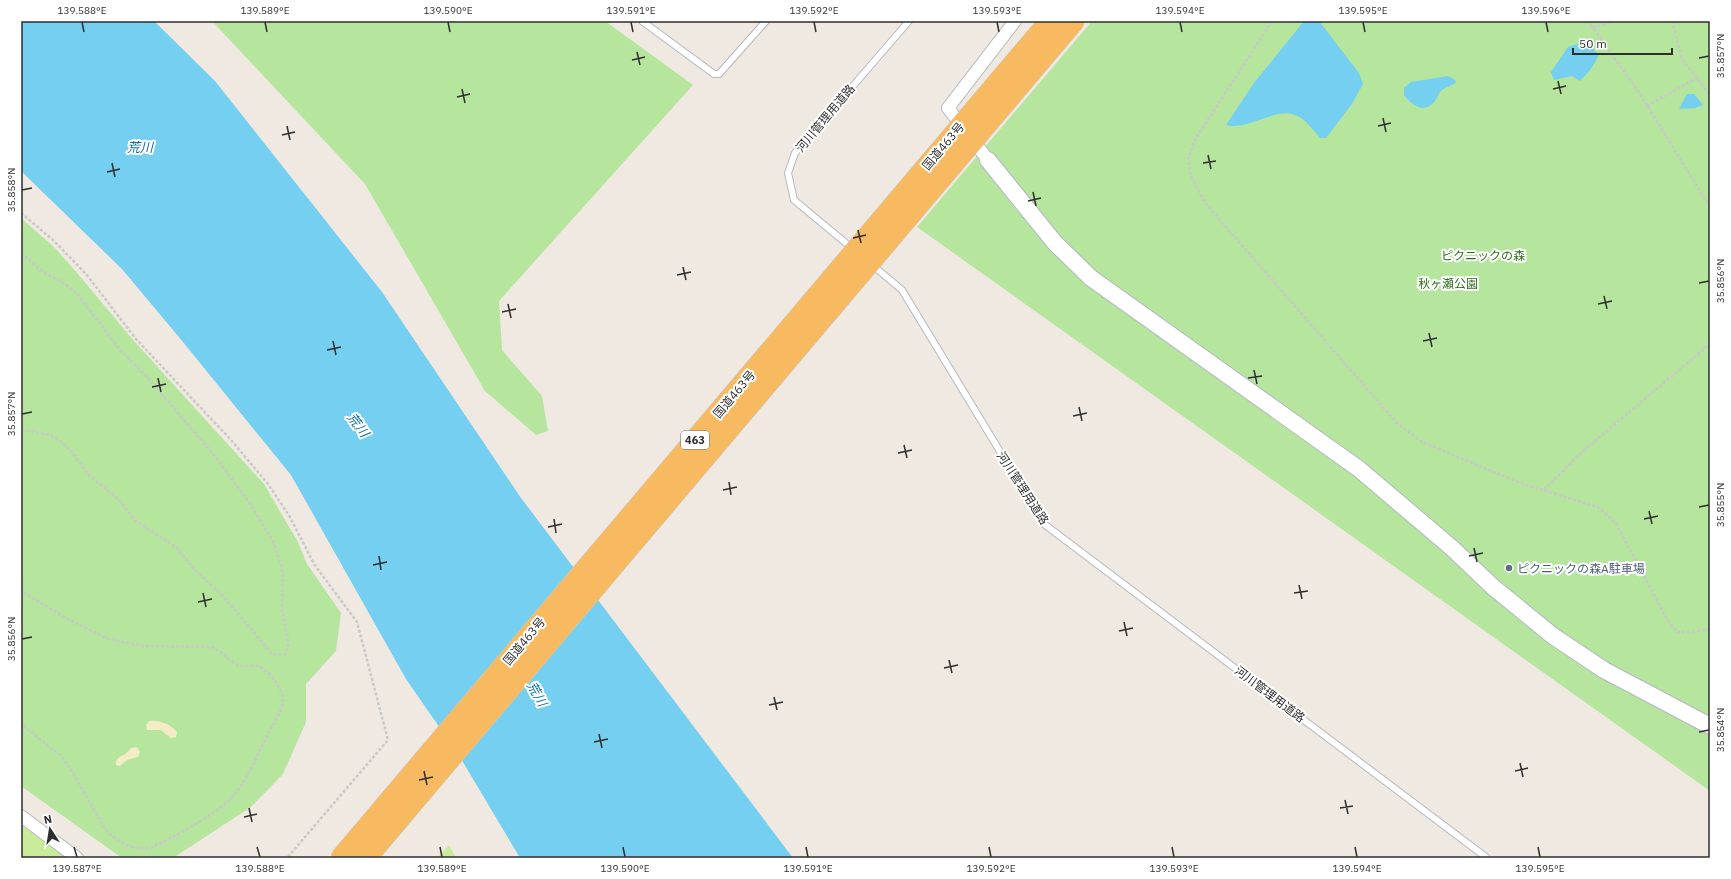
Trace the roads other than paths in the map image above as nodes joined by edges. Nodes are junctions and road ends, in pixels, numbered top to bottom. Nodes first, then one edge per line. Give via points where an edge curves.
1 (642, 21) edge
2 (766, 21) edge
3 (909, 21) edge
4 (1015, 21) edge
5 (1050, 21) edge
6 (1074, 21) edge
7 (988, 160) joint
8 (860, 255) dead end
9 (866, 260) dead end
10 (1710, 726) edge
11 (21, 816) edge
12 (77, 858) edge
13 (341, 858) edge
14 (366, 858) edge
15 (1487, 858) edge

1 - 2 lane via 714,74 719,74
3 - 8 lane, 河川管理用道路 via 795,153 788,173 794,200
4 - 7 street via 948,108
5 - 13 highway, 国道463号 / 463, bridge
6 - 14 highway, 国道463号 / 463, bridge
7 - 10 street via 1055,244 1091,278 1359,469 1452,548 1493,587 1553,636 1604,670
9 - 15 lane, 河川管理用道路 via 902,290 1044,524
11 - 12 street

